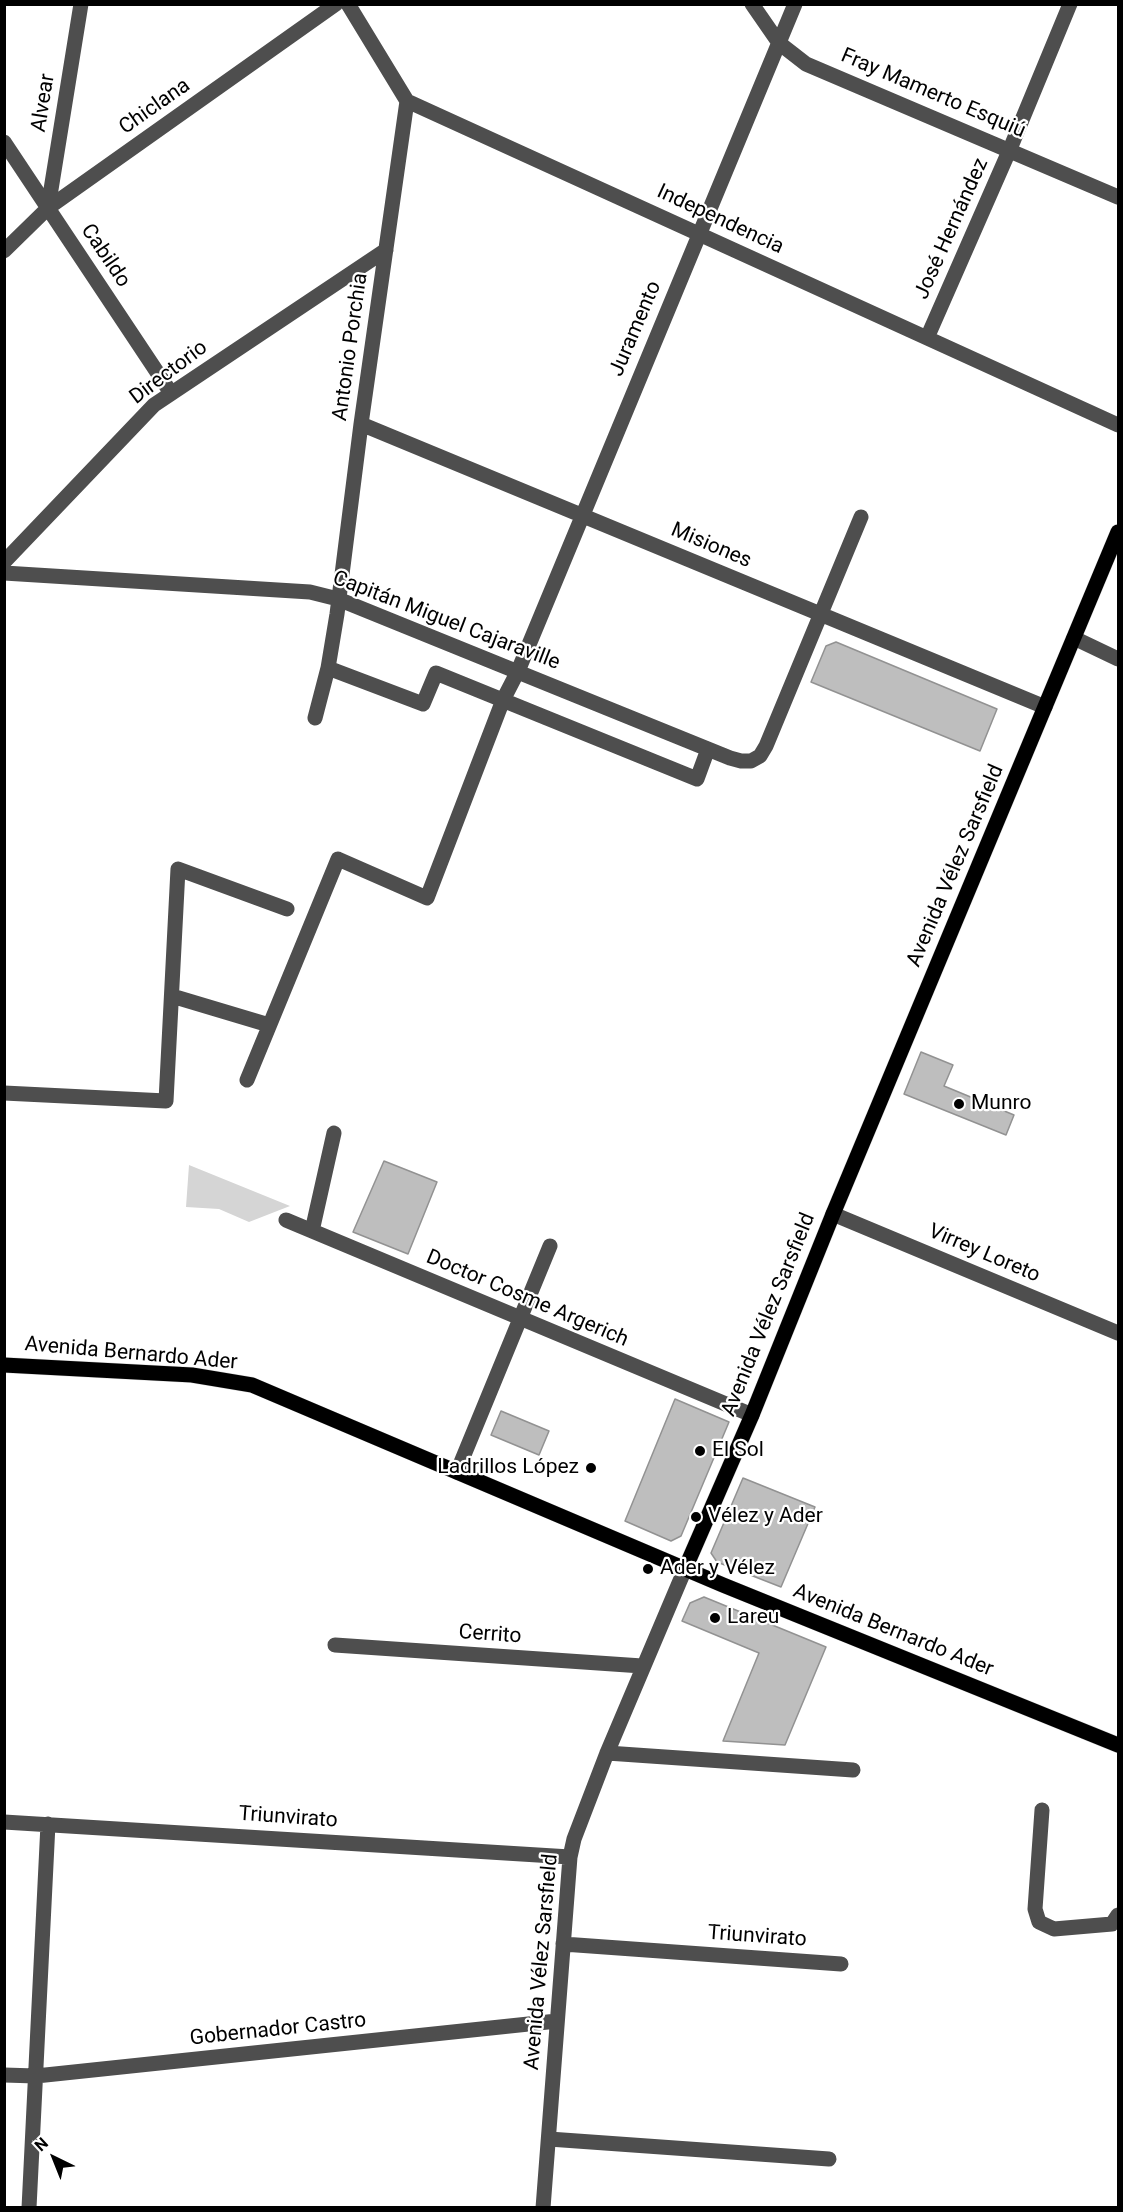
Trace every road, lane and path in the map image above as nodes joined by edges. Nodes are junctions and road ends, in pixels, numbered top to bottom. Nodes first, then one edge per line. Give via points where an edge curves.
1 (81, 4) edge
2 (336, 4) edge
3 (348, 4) edge
4 (752, 4) edge
5 (795, 4) edge
6 (1070, 4) edge
7 (779, 43) junction
8 (407, 101) junction
9 (4, 142) edge
10 (1010, 149) junction
11 (1119, 197) edge
12 (48, 208) junction
13 (699, 232) junction
14 (386, 250) junction
15 (4, 251) edge
16 (927, 338) junction
17 (171, 393) junction
18 (361, 424) junction
19 (1119, 425) edge
20 (581, 514) junction
21 (861, 517) dead end
22 (1119, 532) edge
23 (4, 562) edge
24 (4, 573) edge
25 (338, 598) junction
26 (820, 614) junction
27 (1074, 638) junction
28 (1119, 659) edge
29 (328, 668) junction
30 (518, 671) junction
31 (503, 700) junction
32 (1045, 707) junction
33 (315, 718) dead end
34 (708, 749) junction
35 (287, 909) dead end
36 (172, 996) junction
37 (269, 1025) junction
38 (247, 1080) dead end
39 (4, 1093) edge
40 (334, 1132) dead end
41 (833, 1214) junction
42 (286, 1220) dead end
43 (312, 1231) junction
44 (550, 1246) dead end
45 (519, 1319) junction
46 (1119, 1333) edge
47 (4, 1365) edge
48 (752, 1415) junction
49 (457, 1472) junction
50 (684, 1569) junction
51 (335, 1645) dead end
52 (642, 1666) junction
53 (1119, 1745) edge
54 (607, 1753) junction
55 (853, 1770) dead end
56 (1042, 1810) dead end
57 (4, 1822) edge
58 (48, 1824) junction
59 (570, 1857) junction
60 (1119, 1915) edge
61 (563, 1944) junction
62 (841, 1964) dead end
63 (557, 2021) junction
64 (4, 2075) edge
65 (36, 2076) junction
66 (549, 2139) junction
67 (829, 2158) dead end
68 (29, 2208) edge
69 (543, 2208) edge

1 - 12 street, Alvear
2 - 12 street, Chiclana
3 - 8 street
4 - 7 street, Fray Mamerto Esquiú
5 - 7 street, Juramento
6 - 10 street, José Hernández
7 - 10 street, Fray Mamerto Esquiú via 806,64
7 - 13 street, Juramento
8 - 13 street, Independencia
8 - 14 street, Antonio Porchia
9 - 12 street, Cabildo
10 - 11 street, Fray Mamerto Esquiú
10 - 16 street, José Hernández
12 - 15 street, Chiclana
12 - 17 street, Cabildo
13 - 16 street, Independencia
13 - 20 street, Juramento
14 - 17 street, Directorio
14 - 18 street, Antonio Porchia
16 - 19 street, Independencia
17 - 23 street, Directorio via 154,405
18 - 20 street, Misiones
18 - 25 street, Antonio Porchia
20 - 26 street, Misiones
20 - 30 street, Juramento
21 - 26 street
22 - 27 main road, Avenida Vélez Sarsfield
24 - 25 street, Capitán Miguel Cajaraville via 310,592
25 - 29 street, Antonio Porchia
25 - 30 street, Capitán Miguel Cajaraville
26 - 32 street, Misiones
26 - 34 street, Capitán Miguel Cajaraville via 760,756 741,761
27 - 28 street
27 - 32 main road, Avenida Vélez Sarsfield
29 - 31 street via 423,704 436,673
29 - 33 street, Antonio Porchia
30 - 31 street, Juramento
30 - 34 street, Capitán Miguel Cajaraville
31 - 34 street via 698,779
31 - 37 street, Juramento via 427,898 338,859
32 - 41 main road, Avenida Vélez Sarsfield
35 - 36 street via 178,869
36 - 37 street
36 - 39 street via 166,1101
37 - 38 street
40 - 43 street
41 - 46 street, Virrey Loreto
41 - 48 main road, Avenida Vélez Sarsfield
42 - 43 street, Doctor Cosme Argerich
43 - 45 street, Doctor Cosme Argerich
44 - 45 street
45 - 48 street, Doctor Cosme Argerich
45 - 49 street
47 - 49 main road, Avenida Bernardo Ader via 192,1375 252,1385
48 - 50 main road, Avenida Vélez Sarsfield
49 - 50 main road, Avenida Bernardo Ader
50 - 52 street, Avenida Vélez Sarsfield
50 - 53 main road, Avenida Bernardo Ader
51 - 52 street, Cerrito
52 - 54 street, Avenida Vélez Sarsfield
54 - 55 street
54 - 59 street, Avenida Vélez Sarsfield
56 - 60 street via 1035,1909 1039,1922 1054,1929 1112,1924
57 - 58 street, Triunvirato
58 - 59 street, Triunvirato
58 - 65 street
59 - 61 street, Avenida Vélez Sarsfield
61 - 62 street, Triunvirato
61 - 63 street, Avenida Vélez Sarsfield
63 - 65 street, Gobernador Castro
63 - 66 street, Avenida Vélez Sarsfield
64 - 65 street, Gobernador Castro
65 - 68 street
66 - 67 street
66 - 69 street, Avenida Vélez Sarsfield

